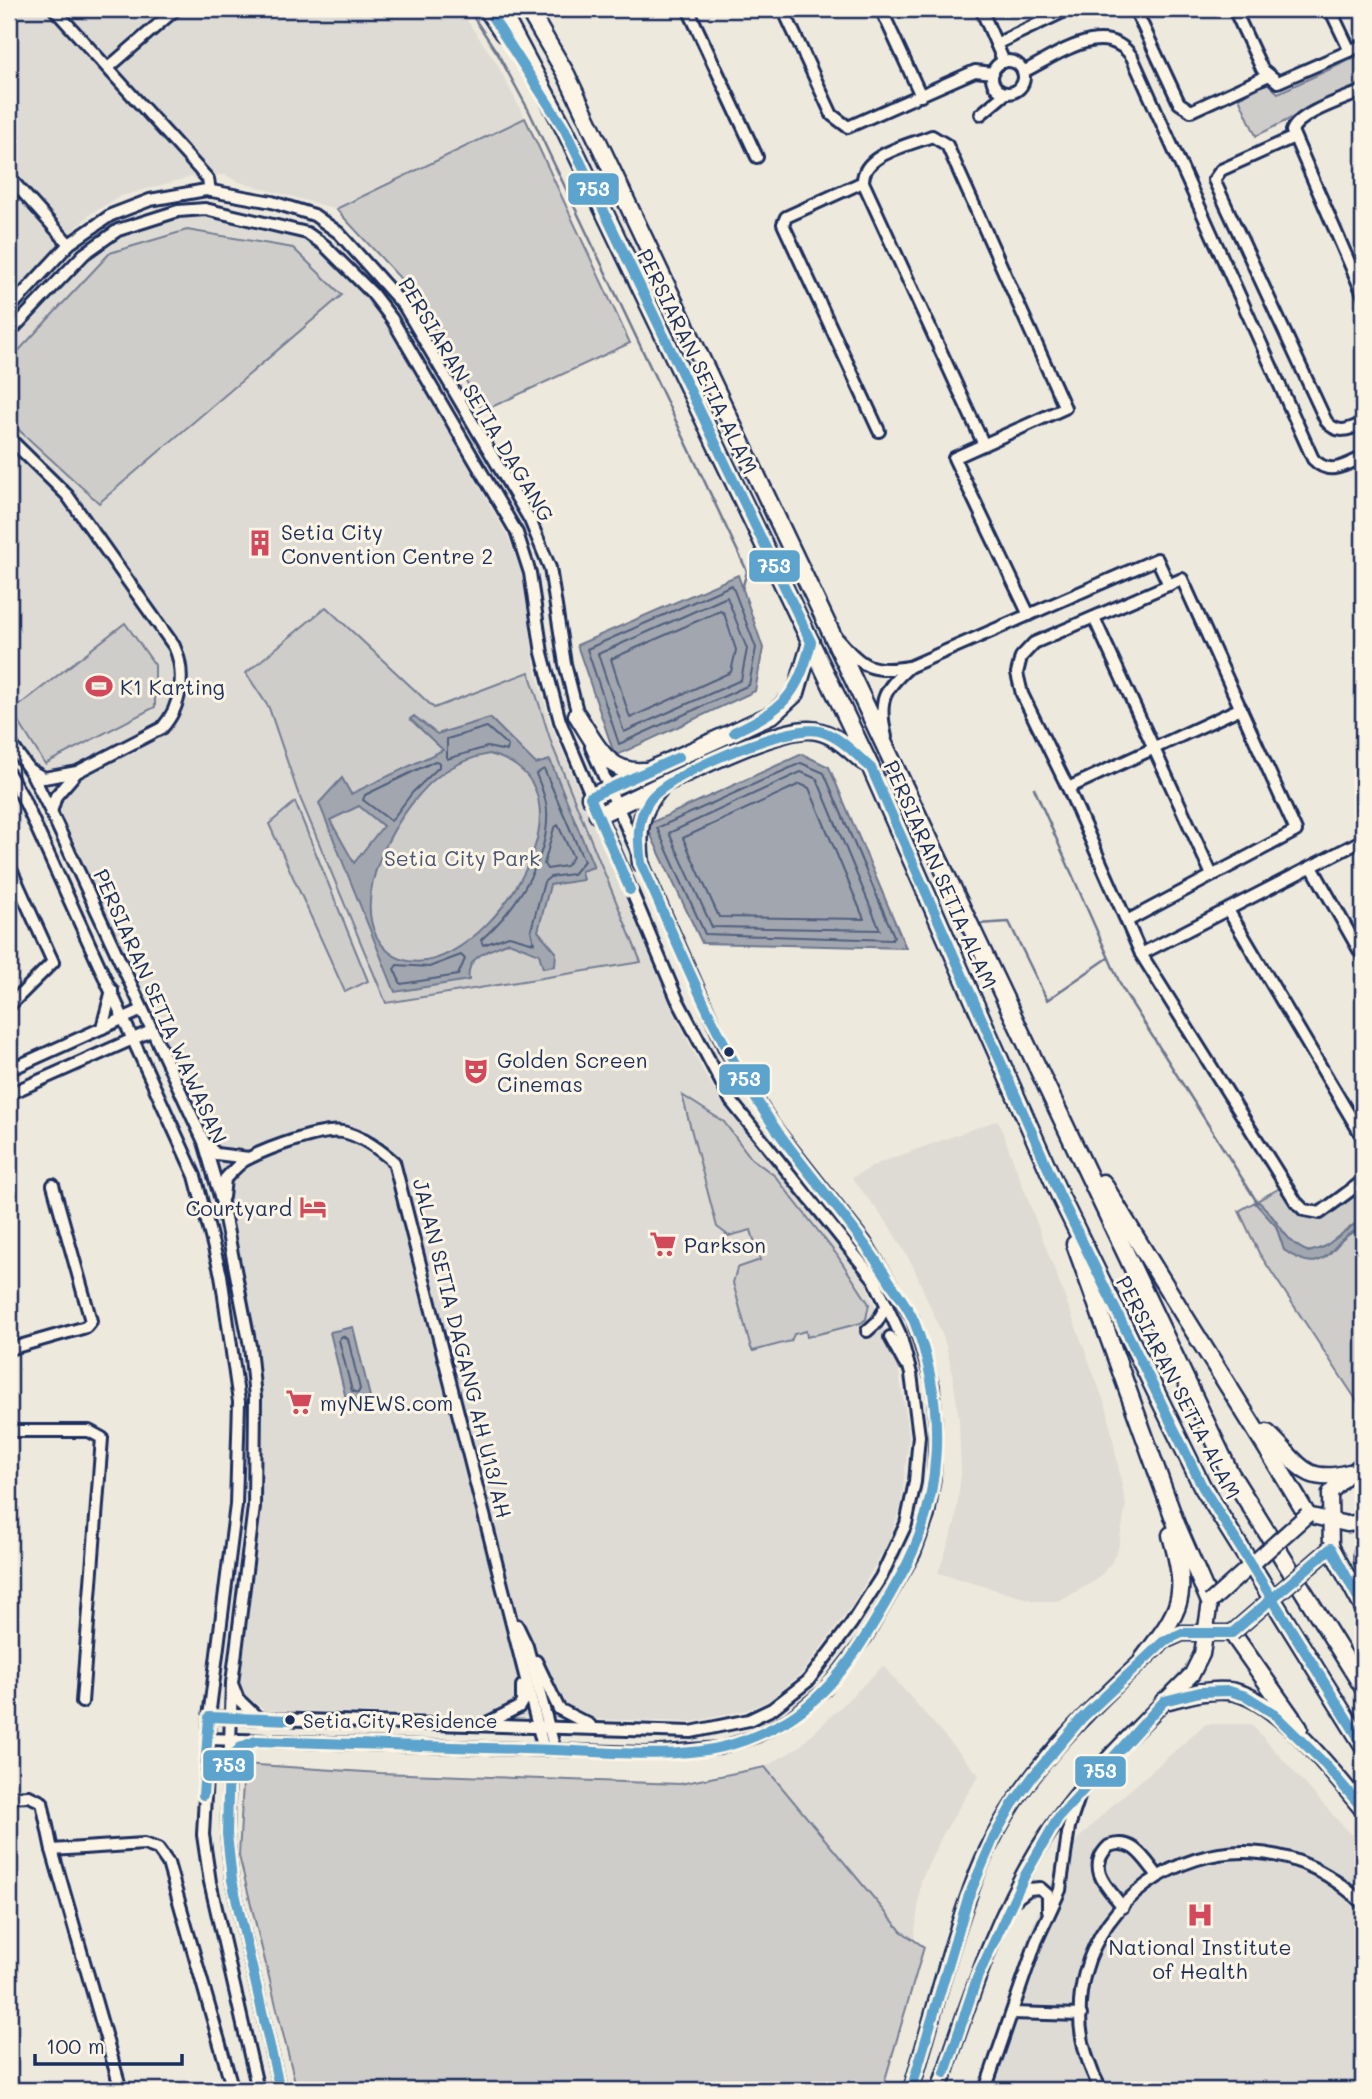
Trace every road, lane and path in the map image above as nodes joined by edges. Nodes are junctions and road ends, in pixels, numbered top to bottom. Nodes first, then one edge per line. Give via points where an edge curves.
1 (54, 9) edge
2 (176, 9) edge
3 (487, 9) edge
4 (500, 9) edge
5 (527, 9) edge
6 (537, 9) edge
7 (688, 9) edge
8 (783, 9) edge
9 (881, 9) edge
10 (981, 9) edge
11 (1069, 9) edge
12 (1135, 9) edge
13 (1234, 9) edge
14 (1331, 9) edge
15 (996, 44) junction
16 (1363, 45) edge
17 (1350, 51) junction
18 (1004, 62) junction
19 (108, 68) junction
20 (1023, 72) junction
21 (993, 73) junction
22 (1264, 73) junction
23 (566, 74) junction
24 (1363, 91) edge
25 (1006, 93) junction
26 (921, 96) junction
27 (981, 114) dead end
28 (565, 130) junction
29 (1293, 140) junction
30 (757, 157) dead end
31 (9, 177) edge
32 (863, 178) junction
33 (210, 191) junction
34 (69, 244) junction
35 (1363, 294) edge
36 (9, 309) edge
37 (9, 333) edge
38 (1363, 424) edge
39 (879, 430) dead end
40 (9, 438) edge
41 (984, 445) junction
42 (1363, 457) edge
43 (1169, 585) junction
44 (1029, 615) junction
45 (1094, 618) junction
46 (828, 627) junction
47 (811, 642) junction
48 (909, 667) junction
49 (1241, 708) junction
50 (577, 715) junction
51 (9, 741) edge
52 (1154, 748) junction
53 (891, 760) junction
54 (28, 768) junction
55 (871, 768) junction
56 (649, 771) junction
57 (77, 772) junction
58 (9, 774) edge
59 (662, 786) junction
60 (1068, 788) junction
61 (609, 789) junction
62 (590, 797) junction
63 (616, 806) junction
64 (51, 812) junction
65 (598, 815) junction
66 (1363, 840) edge
67 (640, 863) junction
68 (9, 865) edge
69 (1312, 867) junction
70 (1212, 875) junction
71 (1228, 910) junction
72 (1127, 921) junction
73 (1141, 954) junction
74 (1363, 957) edge
75 (112, 990) junction
76 (9, 1006) edge
77 (142, 1010) junction
78 (125, 1018) junction
79 (102, 1028) junction
80 (151, 1031) junction
81 (134, 1038) junction
82 (115, 1047) junction
83 (145, 1063) junction
84 (9, 1070) edge
85 (9, 1094) edge
86 (1054, 1100) junction
87 (1363, 1138) edge
88 (204, 1142) junction
89 (249, 1158) junction
90 (1363, 1181) edge
91 (53, 1185) dead end
92 (1060, 1196) junction
93 (222, 1203) junction
94 (887, 1305) junction
95 (867, 1331) dead end
96 (890, 1337) dead end
97 (9, 1349) edge
98 (911, 1374) junction
99 (1256, 1427) junction
100 (9, 1431) edge
101 (1144, 1438) junction
102 (1363, 1461) edge
103 (1349, 1473) junction
104 (1307, 1515) junction
105 (1331, 1520) junction
106 (1363, 1522) edge
107 (1331, 1548) junction
108 (1363, 1552) edge
109 (1363, 1561) edge
110 (1210, 1602) junction
111 (1363, 1607) edge
112 (1204, 1632) junction
113 (1231, 1633) junction
114 (522, 1649) junction
115 (1143, 1659) junction
116 (232, 1683) junction
117 (1363, 1687) edge
118 (1164, 1701) junction
119 (82, 1702) dead end
120 (209, 1717) junction
121 (230, 1718) junction
122 (260, 1719) junction
123 (484, 1725) junction
124 (543, 1727) junction
125 (596, 1727) junction
126 (208, 1739) junction
127 (230, 1740) junction
128 (256, 1741) junction
129 (1363, 1745) edge
130 (550, 1750) junction
131 (229, 1759) junction
132 (1322, 1761) junction
133 (1080, 1794) junction
134 (9, 1797) edge
135 (1363, 1809) edge
136 (52, 1850) junction
137 (1158, 1876) junction
138 (1012, 1902) junction
139 (1363, 1904) edge
140 (1124, 1907) junction
141 (1048, 1913) junction
142 (1012, 2013) junction
143 (1081, 2015) junction
144 (121, 2090) edge
145 (233, 2090) edge
146 (258, 2090) edge
147 (281, 2090) edge
148 (911, 2090) edge
149 (939, 2090) edge
150 (985, 2090) edge
151 (1101, 2090) edge

1 - 19 street
2 - 19 street
3 - 28 highway
4 - 28 highway, PERSIARAN SETIA ALAM
5 - 23 highway, PERSIARAN SETIA ALAM
6 - 23 highway
7 - 30 street
8 - 26 street via 837,121 848,127
9 - 26 street
10 - 15 street
11 - 15 street
12 - 22 street via 1179,103 1191,111
13 - 22 street
14 - 17 street
15 - 18 street
16 - 17 street
17 - 22 street via 1284,81
18 - 20 street via 1018,64
18 - 21 street
19 - 33 street via 208,179
20 - 25 street via 1021,87
20 - 42 street via 1088,41 1104,38 1124,46 1313,459 1331,470
21 - 25 street via 996,88
21 - 26 street via 975,71
23 - 46 highway, PERSIARAN SETIA ALAM
24 - 29 street via 1295,123
25 - 27 street
28 - 47 highway, PERSIARAN SETIA ALAM
29 - 35 street
29 - 38 street via 1221,170 1214,180 1326,421 1336,430
31 - 34 street
32 - 39 street via 786,217 783,224
32 - 41 street
32 - 41 street via 881,157 932,136 947,145 1065,408
33 - 34 street, PERSIARAN SETIA DAGANG via 150,200 111,215
33 - 50 street, PERSIARAN SETIA DAGANG via 314,215 339,233 404,306 530,520 550,568
34 - 36 street, PERSIARAN SETIA DAGANG
37 - 62 street, PERSIARAN SETIA DAGANG via 84,254 118,230 178,211 205,209 307,233 324,245 392,319 517,533 530,573 541,653
40 - 57 street via 67,495 181,660 183,671 172,716 162,728
41 - 44 street via 954,458
43 - 44 street via 1157,559
43 - 45 street
43 - 49 street via 1182,579
44 - 48 street
45 - 52 street
45 - 60 street via 1034,643 1021,657 1017,673 1022,694
46 - 48 street via 853,657 869,668
46 - 53 highway, PERSIARAN SETIA ALAM
47 - 55 highway, PERSIARAN SETIA ALAM
47 - 56 highway via 796,693 773,714
48 - 53 street via 889,685 883,699
49 - 52 street
49 - 70 street via 1296,831
50 - 56 highway via 604,757 617,768
50 - 61 street, PERSIARAN SETIA DAGANG
51 - 54 street, PERSIARAN SETIA WAWASAN
52 - 60 street
52 - 70 street
53 - 86 highway, PERSIARAN SETIA ALAM
54 - 57 street via 44,778
54 - 64 street, PERSIARAN SETIA WAWASAN
55 - 59 highway via 834,736 809,730 756,745
55 - 92 highway, PERSIARAN SETIA ALAM
56 - 61 highway
57 - 64 street via 56,796
58 - 75 street, PERSIARAN SETIA WAWASAN
59 - 63 highway
59 - 67 highway via 640,819
60 - 72 street
61 - 62 highway
61 - 63 street, PERSIARAN SETIA DAGANG
62 - 65 street, PERSIARAN SETIA DAGANG
63 - 65 highway
63 - 67 street, PERSIARAN SETIA DAGANG
64 - 77 street, PERSIARAN SETIA WAWASAN
65 - 94 street, PERSIARAN SETIA DAGANG via 677,999 719,1080 874,1279
66 - 69 street
67 - 130 street, PERSIARAN SETIA DAGANG via 743,1080 865,1242 913,1319 933,1386 934,1478 928,1516 901,1580 866,1637 824,1690 789,1719 720,1748 645,1753
68 - 76 street via 53,962
69 - 71 street
69 - 74 street
70 - 72 street
71 - 73 street
71 - 87 street
72 - 73 street
73 - 90 street via 1296,1202 1304,1210 1320,1213
75 - 78 street, PERSIARAN SETIA WAWASAN
75 - 79 street
77 - 78 street
77 - 80 street, PERSIARAN SETIA WAWASAN
78 - 79 street
78 - 81 street, PERSIARAN SETIA WAWASAN
79 - 84 street
80 - 81 street
80 - 88 street, PERSIARAN SETIA WAWASAN
81 - 82 street
81 - 83 street, PERSIARAN SETIA WAWASAN
82 - 83 street
82 - 85 street
83 - 120 street, PERSIARAN SETIA WAWASAN via 195,1176 221,1275 239,1402 236,1505
86 - 99 highway via 1181,1315
86 - 117 highway, PERSIARAN SETIA ALAM via 1230,1473
88 - 89 street, JALAN SETIA DAGANG AH U13/AH via 216,1154
88 - 93 street, PERSIARAN SETIA WAWASAN
89 - 93 street, JALAN SETIA DAGANG AH U13/AH via 225,1179
89 - 114 street, JALAN SETIA DAGANG AH U13/AH via 332,1131 376,1147 394,1162
91 - 97 street via 91,1321 86,1328
92 - 101 highway
92 - 129 highway, PERSIARAN SETIA ALAM via 1202,1486
93 - 116 street, PERSIARAN SETIA WAWASAN via 250,1346 255,1398 254,1507
94 - 95 street
94 - 98 street, PERSIARAN SETIA DAGANG
96 - 98 street
98 - 125 street, PERSIARAN SETIA DAGANG via 919,1436 906,1524 881,1577 808,1681 772,1709 717,1728 691,1732
99 - 103 highway via 1310,1475 1333,1478
99 - 104 highway
100 - 119 street via 89,1431 102,1438
101 - 110 highway
101 - 115 highway via 1182,1573 1178,1611
102 - 103 street
103 - 105 main road via 1330,1493
104 - 105 main road
104 - 110 main road, bridge
105 - 106 main road
105 - 107 main road
107 - 111 highway
107 - 113 main road, bridge
108 - 109 highway
110 - 112 main road
112 - 113 main road
112 - 115 main road via 1172,1636
112 - 118 main road via 1198,1664
113 - 132 highway
114 - 123 street via 522,1702
114 - 124 street, JALAN SETIA DAGANG AH U13/AH
114 - 125 street via 559,1709
115 - 148 main road via 1044,1761 995,1836 978,1871
116 - 121 street, PERSIARAN SETIA WAWASAN
116 - 122 street via 238,1699
118 - 132 highway via 1200,1692 1229,1691 1246,1696 1273,1713
118 - 133 main road
120 - 121 street, PERSIARAN SETIA DAGANG
120 - 126 street, PERSIARAN SETIA WAWASAN
121 - 122 street, PERSIARAN SETIA DAGANG
121 - 127 street, PERSIARAN SETIA WAWASAN
122 - 123 street, PERSIARAN SETIA DAGANG
123 - 124 street, PERSIARAN SETIA DAGANG
124 - 125 street, PERSIARAN SETIA DAGANG
124 - 130 street, JALAN SETIA DAGANG AH U13/AH
126 - 127 street, PERSIARAN SETIA DAGANG
126 - 146 street, PERSIARAN SETIA WAWASAN via 205,1854
127 - 128 street, PERSIARAN SETIA DAGANG
127 - 131 street, PERSIARAN SETIA WAWASAN
128 - 130 street, PERSIARAN SETIA DAGANG
128 - 131 street
131 - 147 street, PERSIARAN SETIA WAWASAN via 226,1800 232,1880
132 - 135 highway
133 - 138 main road via 1058,1818
133 - 141 street via 1069,1827 1064,1874
134 - 136 street via 29,1796 42,1802
136 - 144 street
136 - 145 street via 144,1844 158,1849 168,1863 183,1911
137 - 139 street via 1196,1857 1256,1850 1318,1868
137 - 140 street
137 - 140 street via 1125,1843 1102,1852 1099,1876
138 - 141 street via 1029,1889 1040,1888 1048,1895
138 - 149 main road via 977,1978
140 - 143 street via 1093,1953
141 - 142 street
142 - 143 street
142 - 150 street
143 - 151 street via 1087,2056

